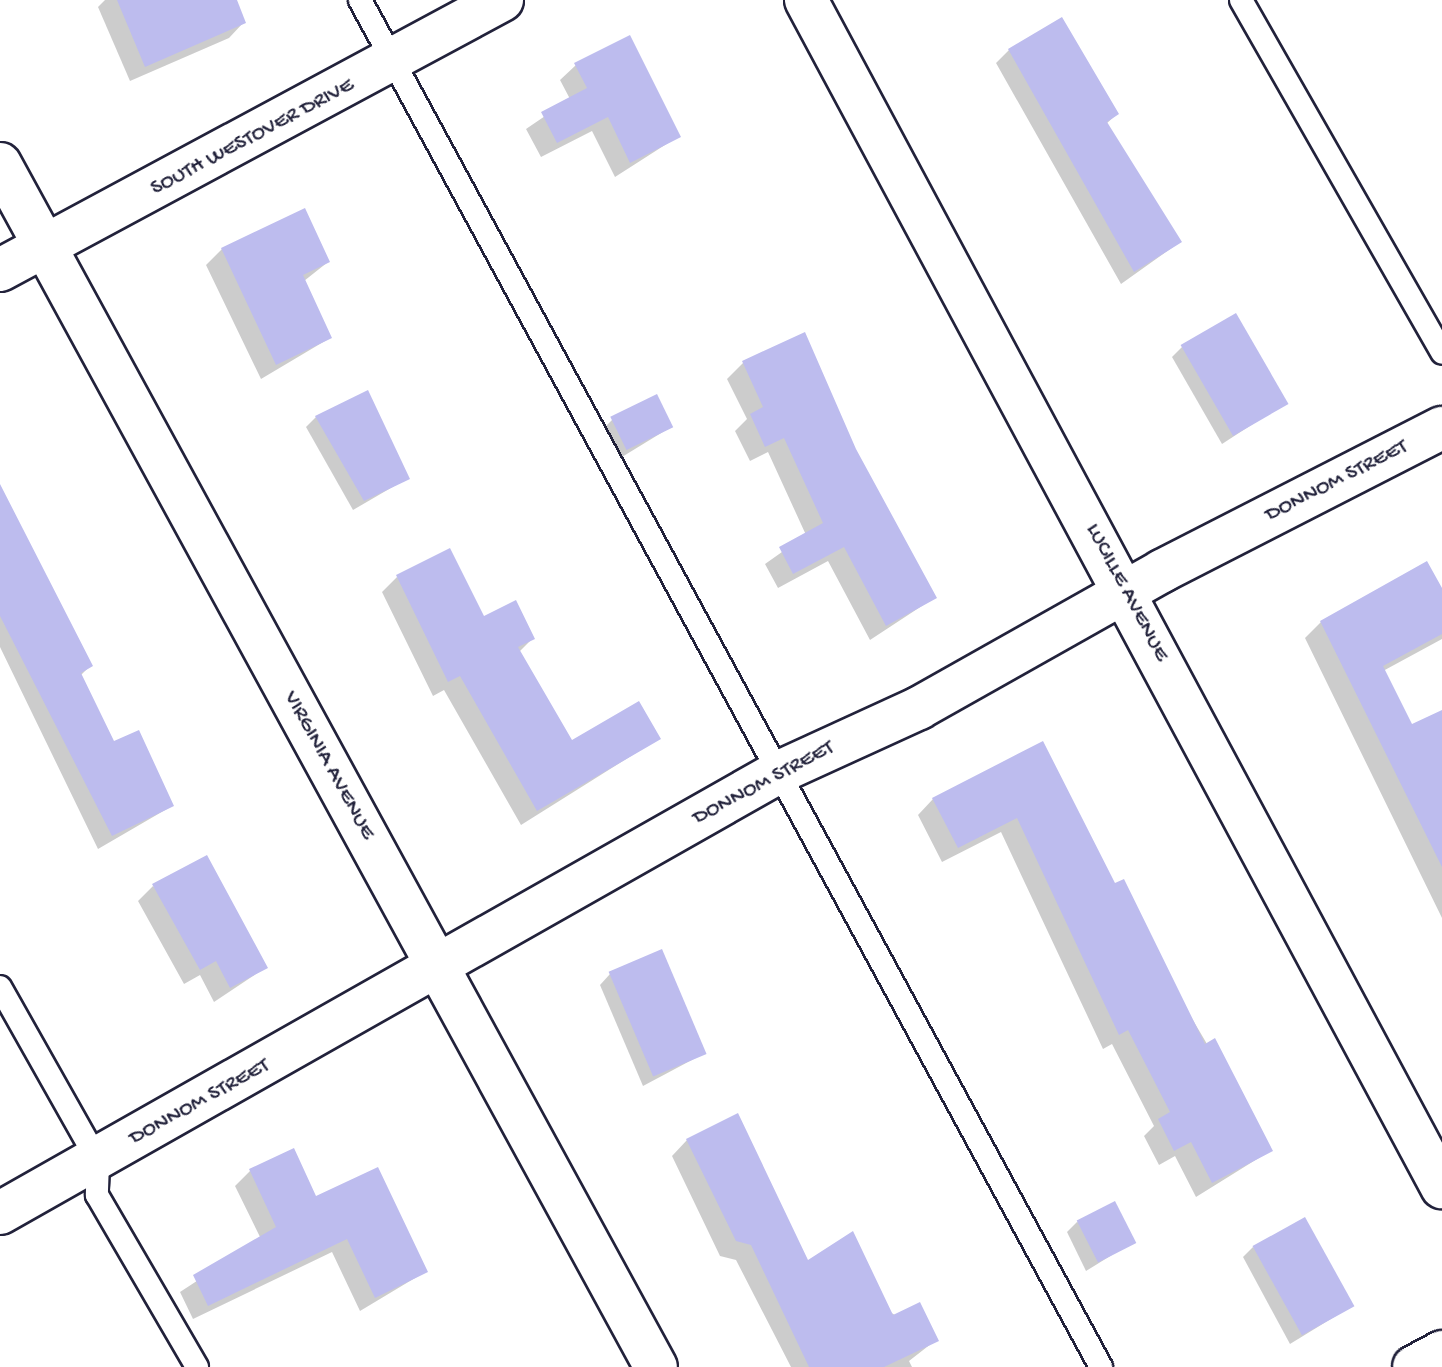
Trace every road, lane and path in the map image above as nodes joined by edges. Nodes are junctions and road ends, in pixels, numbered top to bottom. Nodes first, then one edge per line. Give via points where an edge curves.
1 (360, 0) edge
2 (502, 0) edge
3 (806, 0) edge
4 (1241, 0) edge
5 (393, 61) junction
6 (0, 164) edge
7 (46, 247) junction
8 (0, 270) edge
9 (1442, 353) edge
10 (1442, 428) edge
11 (1126, 592) junction
12 (777, 773) junction
13 (438, 969) junction
14 (0, 987) edge
15 (98, 1161) junction
16 (1442, 1187) edge
17 (0, 1213) edge
18 (1442, 1352) edge
19 (197, 1367) edge
20 (656, 1367) edge
21 (1101, 1367) edge
22 (1414, 1367) edge

1 - 5 lane
2 - 5 street, SOUTH WESTOVER DRIVE
3 - 11 street, LUCILLE AVENUE
4 - 9 lane
5 - 7 street, SOUTH WESTOVER DRIVE
5 - 12 lane
6 - 7 street, VIRGINIA AVENUE
7 - 8 street, SOUTH WESTOVER DRIVE
7 - 13 street, VIRGINIA AVENUE
10 - 11 street, DONNOM STREET
11 - 12 street, DONNOM STREET via 919,708
11 - 16 street, LUCILLE AVENUE
12 - 13 street, DONNOM STREET
12 - 21 lane
13 - 15 street, DONNOM STREET
13 - 20 street, VIRGINIA AVENUE
14 - 15 lane
15 - 17 street, DONNOM STREET
15 - 19 lane via 97,1195
18 - 22 street

